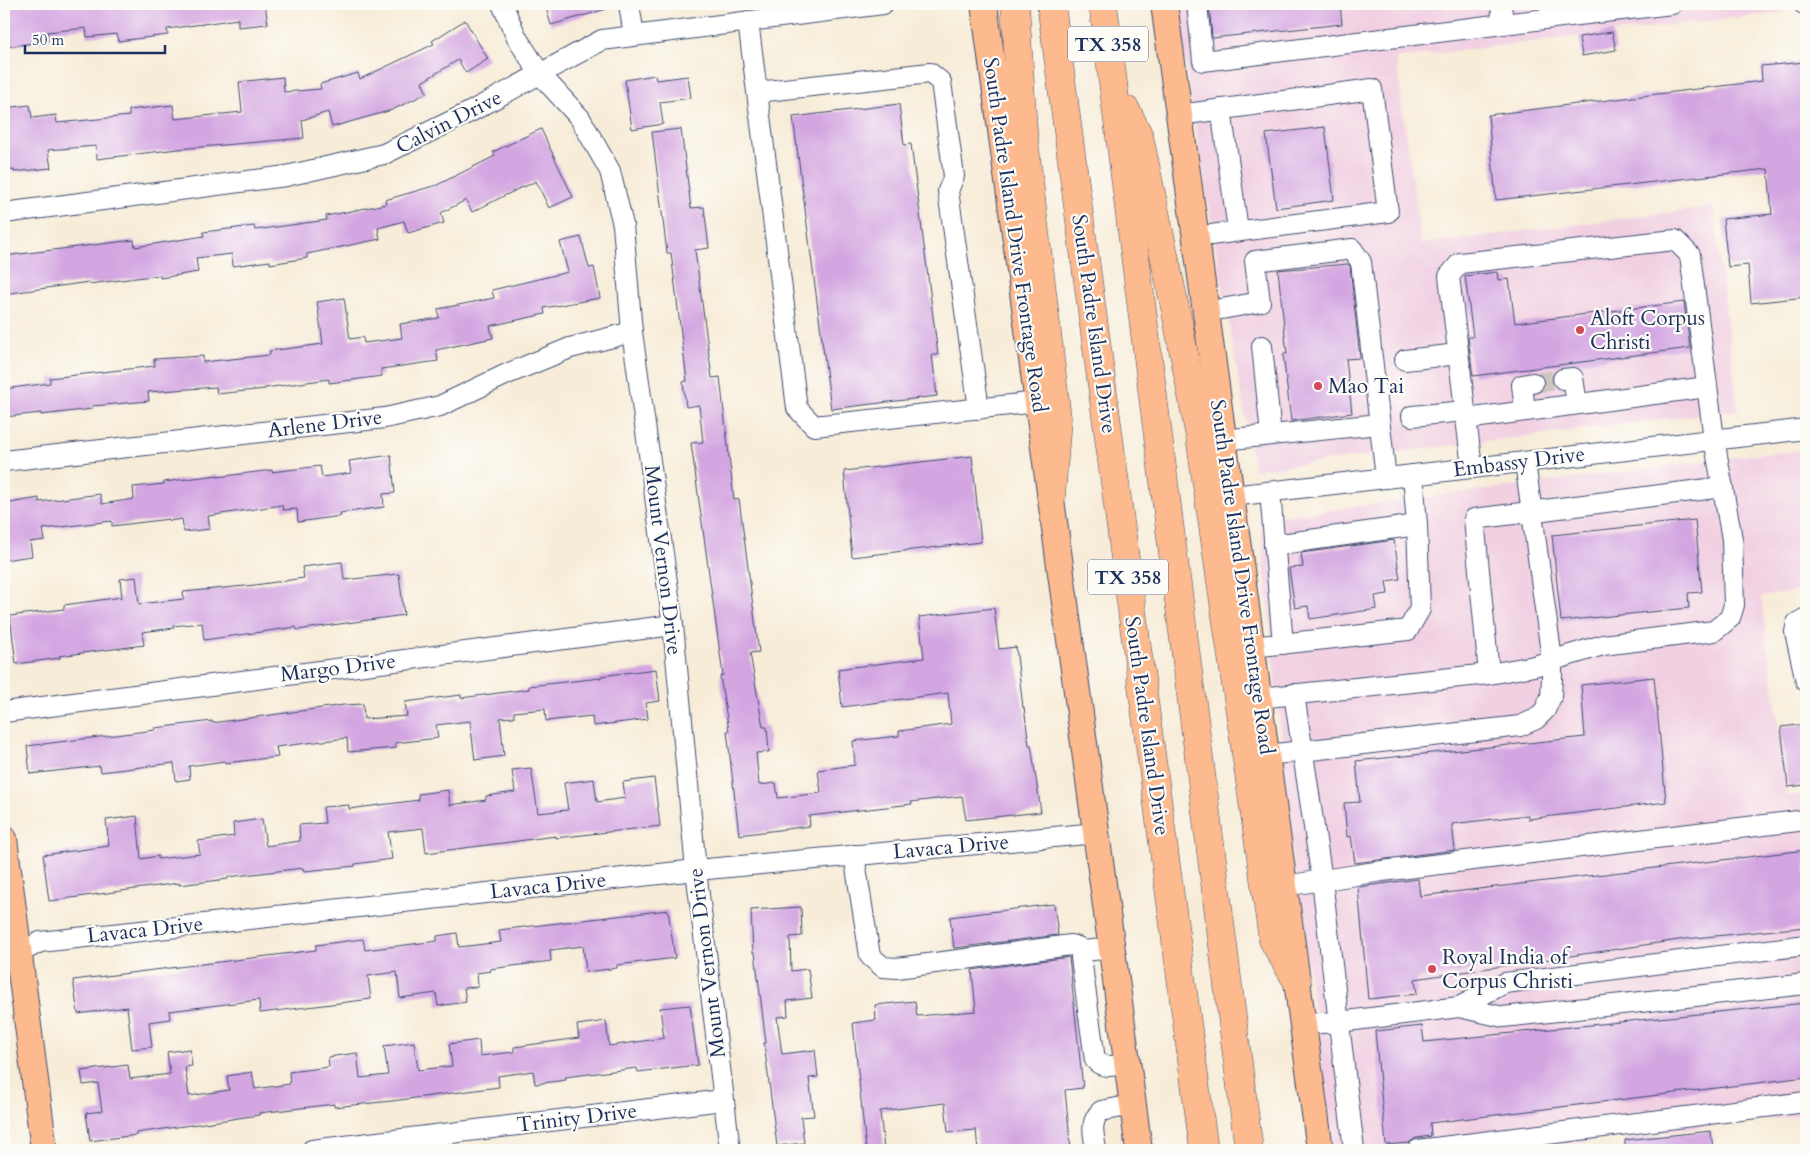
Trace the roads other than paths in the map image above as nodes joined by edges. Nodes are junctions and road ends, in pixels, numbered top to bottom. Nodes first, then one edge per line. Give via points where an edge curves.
1 (502, 4) edge
2 (629, 4) edge
3 (883, 4) edge
4 (984, 4) edge
5 (1015, 4) edge
6 (1051, 4) edge
7 (1103, 4) edge
8 (1164, 4) edge
9 (1197, 4) edge
10 (1501, 4) edge
11 (1672, 4) edge
12 (748, 21) junction
13 (1503, 24) junction
14 (634, 36) junction
15 (1203, 61) junction
16 (1172, 65) junction
17 (540, 74) junction
18 (1113, 84) junction
19 (757, 92) junction
20 (1221, 109) junction
21 (1179, 115) junction
22 (4, 213) edge
23 (1238, 230) junction
24 (1195, 237) junction
25 (1206, 312) junction
26 (632, 332) junction
27 (1262, 346) dead end
28 (1458, 354) junction
29 (1405, 360) dead end
30 (1563, 379) dead end
31 (1533, 384) dead end
32 (1707, 387) junction
33 (1038, 402) junction
34 (1577, 404) junction
35 (979, 409) junction
36 (1525, 411) junction
37 (1466, 415) junction
38 (1412, 416) dead end
39 (1379, 424) junction
40 (1806, 428) edge
41 (1271, 435) junction
42 (1224, 440) junction
43 (1714, 440) junction
44 (4, 460) edge
45 (1525, 462) junction
46 (1472, 468) junction
47 (1413, 475) junction
48 (1386, 478) junction
49 (1723, 487) junction
50 (1270, 492) junction
51 (1232, 496) junction
52 (1051, 497) junction
53 (1532, 511) junction
54 (1417, 525) junction
55 (1274, 545) junction
56 (1806, 618) edge
57 (673, 625) junction
58 (1282, 644) junction
59 (1252, 647) junction
60 (1552, 660) junction
61 (1489, 674) junction
62 (1806, 682) edge
63 (1294, 694) junction
64 (1259, 698) junction
65 (4, 712) edge
66 (1302, 751) junction
67 (1267, 755) junction
68 (1806, 820) edge
69 (1097, 833) junction
70 (4, 839) edge
71 (854, 856) junction
72 (696, 870) junction
73 (1322, 880) junction
74 (1284, 886) junction
75 (1806, 946) edge
76 (1112, 948) junction
77 (1084, 952) junction
78 (11, 957) edge
79 (1297, 981) junction
80 (1806, 984) edge
81 (1459, 1007) junction
82 (1339, 1022) junction
83 (1303, 1024) junction
84 (1128, 1063) junction
85 (723, 1100) junction
86 (1806, 1102) edge
87 (1133, 1105) junction
88 (44, 1150) edge
89 (312, 1150) edge
90 (730, 1150) edge
91 (1096, 1150) edge
92 (1140, 1150) edge
93 (1204, 1150) edge
94 (1249, 1150) edge
95 (1320, 1150) edge
96 (1354, 1150) edge
97 (1418, 1150) edge

1 - 17 street, Mount Vernon Drive via 517,38
2 - 14 street
3 - 12 street, Calvin Drive
4 - 33 main road, South Padre Island Drive Frontage Road
5 - 52 highway via 1023,131 1056,418
6 - 93 highway, South Padre Island Drive / TX 358
7 - 18 highway, TX 358
8 - 16 main road, South Padre Island Drive Frontage Road
9 - 15 street
10 - 13 street
11 - 13 street
12 - 14 street, Calvin Drive
12 - 19 street
13 - 15 street
14 - 17 street, Calvin Drive via 602,40
15 - 16 street
16 - 21 main road, South Padre Island Drive Frontage Road
17 - 22 street, Calvin Drive via 384,154 286,176
17 - 26 street, Mount Vernon Drive via 580,118 610,170 623,225
18 - 79 highway via 1139,136 1176,312 1203,457 1273,940
18 - 94 highway, TX 358
19 - 35 street via 797,408 814,426
19 - 35 street via 930,73 942,82 954,176 948,191
20 - 21 street
20 - 23 street
20 - 23 street via 1372,89 1388,212
21 - 24 main road, South Padre Island Drive Frontage Road
23 - 24 street
24 - 25 main road, South Padre Island Drive Frontage Road
25 - 39 street via 1260,302 1255,261 1352,249 1361,262
25 - 42 main road, South Padre Island Drive Frontage Road
26 - 44 street, Arlene Drive via 570,348 440,406 385,418
26 - 57 street, Mount Vernon Drive
27 - 41 street
28 - 29 street
28 - 32 street via 1449,276 1460,263 1675,240 1690,255
28 - 37 street
30 - 34 street via 1573,378
31 - 36 street via 1522,385
32 - 34 street
32 - 43 street
33 - 35 street
33 - 52 main road, South Padre Island Drive Frontage Road
34 - 36 street
36 - 37 street
37 - 38 street
37 - 46 street
39 - 41 street
39 - 48 street
40 - 43 street, Embassy Drive
41 - 42 street
42 - 51 main road, South Padre Island Drive Frontage Road
43 - 45 street, Embassy Drive
43 - 49 street
45 - 46 street, Embassy Drive
45 - 53 street
46 - 47 street, Embassy Drive
47 - 48 street, Embassy Drive
47 - 54 street
48 - 50 street, Embassy Drive
49 - 53 street
49 - 60 street via 1732,539 1734,605 1730,618 1714,631 1603,645
50 - 51 street, Embassy Drive
50 - 55 street
51 - 59 main road, South Padre Island Drive Frontage Road
52 - 69 main road, South Padre Island Drive Frontage Road
53 - 60 street
53 - 61 street via 1474,519
54 - 55 street
54 - 58 street via 1420,609 1408,630
55 - 58 street
56 - 62 street via 1797,624 1795,632
57 - 65 street, Margo Drive
57 - 72 street, Mount Vernon Drive
58 - 59 street
59 - 64 main road, South Padre Island Drive Frontage Road
60 - 61 street
60 - 66 street via 1550,698 1545,710 1536,719 1520,726
61 - 63 street
63 - 64 street
63 - 66 street
64 - 67 main road, South Padre Island Drive Frontage Road
66 - 67 street
66 - 73 street
67 - 74 main road, South Padre Island Drive Frontage Road
68 - 73 street
69 - 71 street, Lavaca Drive
69 - 76 main road, South Padre Island Drive Frontage Road
70 - 78 main road
71 - 72 street, Lavaca Drive
71 - 77 street via 870,956 883,967 897,968 1071,945
72 - 78 street, Lavaca Drive via 40,942
72 - 85 street, Mount Vernon Drive
73 - 74 street
73 - 82 street
74 - 79 main road, South Padre Island Drive Frontage Road
75 - 81 street via 1505,983
76 - 77 street
76 - 84 main road, South Padre Island Drive Frontage Road
77 - 84 street via 1080,958 1095,1060 1104,1066
78 - 88 main road
79 - 83 main road, South Padre Island Drive Frontage Road
80 - 81 street via 1503,1017
81 - 82 street
82 - 83 street
82 - 96 street
83 - 95 main road, South Padre Island Drive Frontage Road
84 - 87 main road, South Padre Island Drive Frontage Road
85 - 89 street, Trinity Drive
85 - 90 street, Mount Vernon Drive
86 - 97 street
87 - 91 street via 1097,1114 1093,1119
87 - 92 main road, South Padre Island Drive Frontage Road

